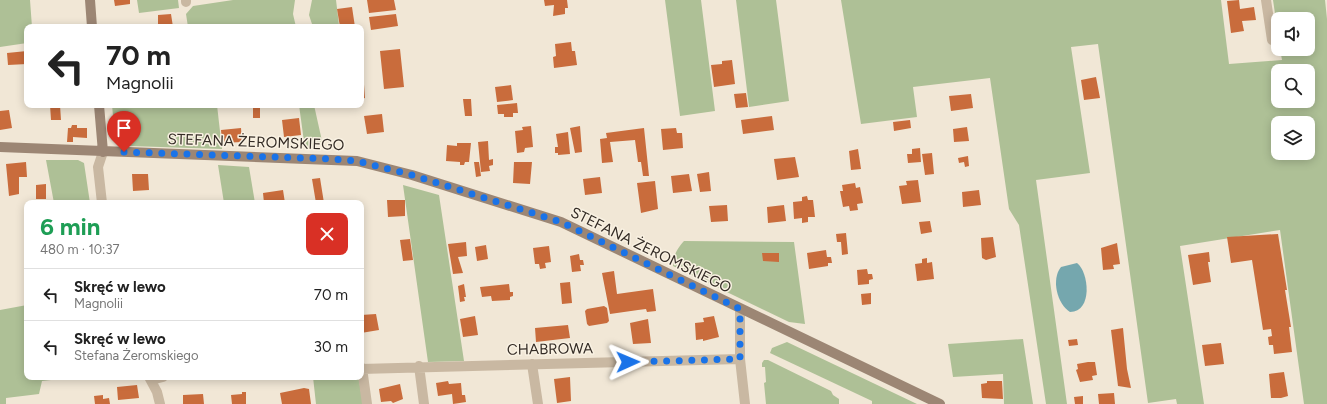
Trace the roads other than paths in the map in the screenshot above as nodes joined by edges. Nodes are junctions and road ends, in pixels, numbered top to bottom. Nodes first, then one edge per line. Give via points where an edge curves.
1 (90, 0) edge
2 (1266, 0) edge
3 (92, 24) edge
4 (1271, 33) edge
5 (99, 108) edge
6 (0, 147) edge
7 (104, 152) junction
8 (102, 200) edge
9 (740, 309) junction
10 (740, 359) junction
11 (532, 364) junction
12 (419, 366) junction
13 (364, 368) edge
14 (151, 380) edge
15 (364, 380) edge
16 (160, 404) edge
17 (367, 404) edge
18 (424, 404) edge
19 (538, 404) edge
20 (745, 404) edge
21 (940, 404) edge

1 - 3 street
2 - 4 street
5 - 7 street
6 - 7 street, STEFANA ŻEROMSKIEGO
7 - 8 street via 98,167
7 - 9 street, STEFANA ŻEROMSKIEGO via 332,159 368,163 561,222
9 - 10 street
9 - 21 street, STEFANA ŻEROMSKIEGO
10 - 11 street, CHABROWA
10 - 20 street
11 - 12 street, CHABROWA
11 - 19 street
12 - 13 street, CHABROWA
12 - 18 street
14 - 16 street
15 - 17 street

